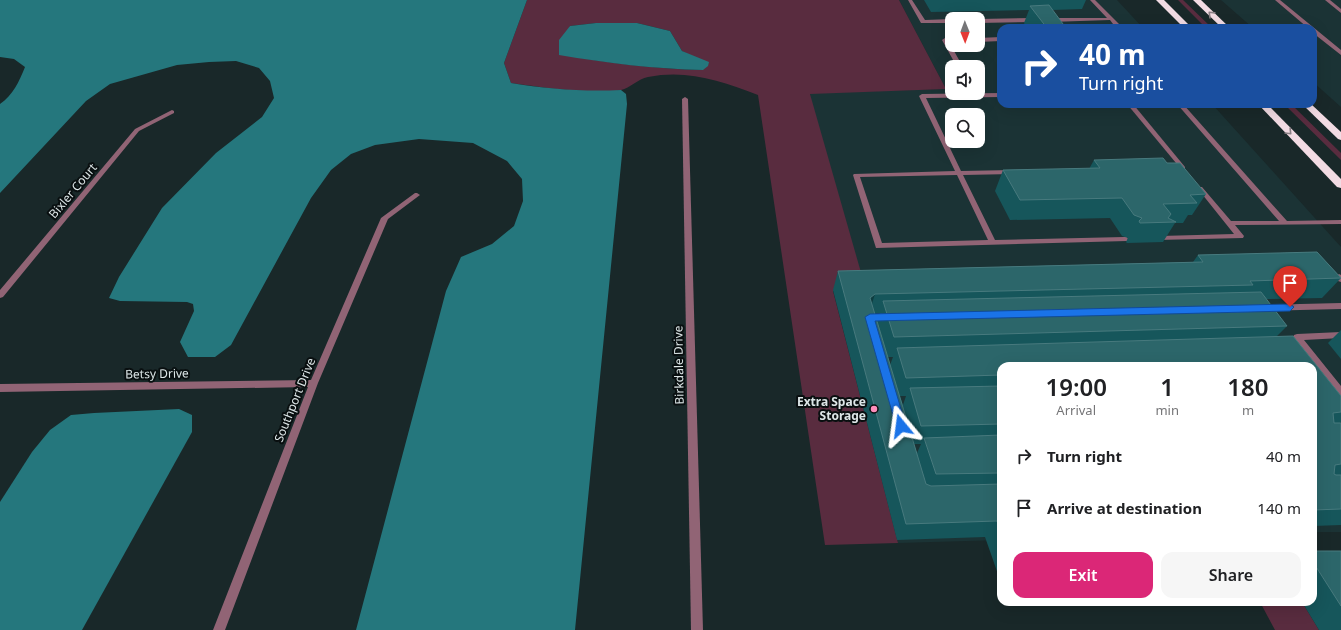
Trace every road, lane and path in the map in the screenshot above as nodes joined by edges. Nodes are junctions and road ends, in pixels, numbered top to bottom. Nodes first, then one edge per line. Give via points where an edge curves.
1 (910, 0) edge
2 (1092, 0) edge
3 (1160, 0) edge
4 (1197, 0) edge
5 (1277, 0) edge
6 (1327, 0) edge
7 (1341, 11) edge
8 (1109, 19) junction
9 (1040, 20) edge
10 (1048, 20) edge
11 (985, 21) edge
12 (945, 22) edge
13 (1115, 24) edge
14 (1184, 24) edge
15 (1222, 24) edge
16 (1306, 24) edge
17 (1317, 33) edge
18 (997, 39) edge
19 (985, 40) edge
20 (1341, 53) edge
21 (997, 95) edge
22 (685, 99) dead end
23 (1133, 108) edge
24 (1184, 108) edge
25 (1266, 108) edge
26 (1310, 108) edge
27 (172, 112) dead end
28 (1341, 137) edge
29 (1175, 168) edge
30 (1183, 168) junction
31 (1023, 172) edge
32 (959, 173) junction
33 (1188, 174) edge
34 (1194, 180) edge
35 (1341, 185) edge
36 (417, 195) dead end
37 (1285, 222) junction
38 (1341, 222) edge
39 (1229, 223) junction
40 (1160, 238) edge
41 (1124, 239) dead end
42 (993, 243) junction
43 (0, 295) edge
44 (1341, 306) edge
45 (1252, 308) edge
46 (1341, 335) edge
47 (314, 383) junction
48 (0, 388) edge
49 (1341, 392) edge
50 (219, 630) edge
51 (697, 630) edge

1 - 12 street via 923,22
2 - 8 street
3 - 14 highway
15 -> 4 highway
5 - 16 street
6 - 7 street
8 - 10 street
8 - 13 street
9 - 11 street
17 - 20 street
18 - 19 street
21 - 32 street via 922,96
22 - 51 street, Birkdale Drive
23 - 30 street
24 - 37 street
25 -> 35 highway
26 - 28 highway
27 - 43 street, Bixler Court via 137,130
29 - 30 street
30 - 33 street
31 - 32 street
32 - 42 street
32 - 42 street via 856,176 879,246
34 - 39 street
36 - 47 street, Southport Drive via 385,218
37 - 38 street
37 - 39 street
39 - 40 street via 1240,236
41 - 42 street
44 - 45 street
46 - 49 street via 1297,336
47 - 48 street, Betsy Drive
47 - 50 street, Southport Drive

